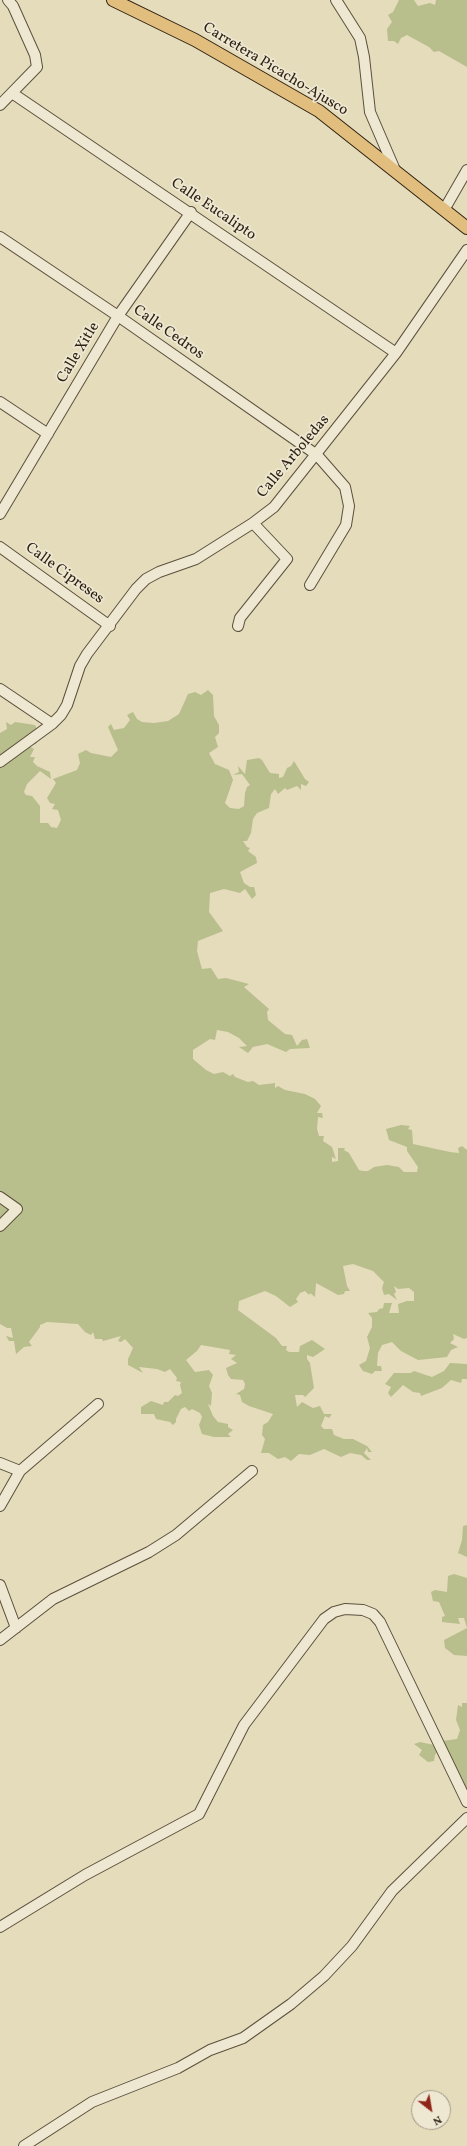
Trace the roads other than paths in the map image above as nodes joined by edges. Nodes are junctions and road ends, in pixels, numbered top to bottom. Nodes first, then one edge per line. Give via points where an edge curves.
1 (8, 0) edge
2 (113, 0) edge
3 (336, 0) edge
4 (12, 92) junction
5 (0, 105) edge
6 (395, 170) junction
7 (467, 170) edge
8 (444, 210) junction
9 (191, 212) junction
10 (467, 228) edge
11 (0, 237) edge
12 (467, 250) edge
13 (118, 316) junction
14 (396, 353) junction
15 (0, 402) edge
16 (48, 434) junction
17 (317, 455) junction
18 (0, 514) edge
19 (253, 523) junction
20 (0, 547) edge
21 (310, 585) dead end
22 (110, 626) junction
23 (238, 626) dead end
24 (0, 689) edge
25 (52, 724) junction
26 (0, 762) edge
27 (0, 1197) edge
28 (0, 1226) edge
29 (98, 1404) dead end
30 (0, 1463) edge
31 (20, 1471) junction
32 (252, 1471) dead end
33 (0, 1506) edge
34 (0, 1585) edge
35 (16, 1628) junction
36 (0, 1640) edge
37 (467, 1802) edge
38 (467, 1818) edge
39 (0, 1927) edge
40 (24, 2146) edge

1 - 4 street via 35,55 37,67
2 - 6 main road, Carretera Picacho-Ajusco via 195,40 319,111
3 - 6 street via 360,38 370,112
4 - 5 street
4 - 9 street, Calle Eucalipto
6 - 8 main road, Carretera Picacho-Ajusco
7 - 8 street
8 - 10 main road, Carretera Picacho-Ajusco
9 - 13 street, Calle Xitle
9 - 14 street, Calle Eucalipto
11 - 13 street, Calle Cedros
12 - 14 street, Calle Arboledas
13 - 16 street, Calle Xitle
13 - 17 street, Calle Cedros
14 - 17 street, Calle Arboledas
15 - 16 street
16 - 18 street, Calle Xitle
17 - 19 street, Calle Arboledas via 274,507
17 - 21 street, Calle Cedros via 346,487 349,506 346,525
19 - 22 street, Calle Arboledas via 196,558 146,579
19 - 23 street via 287,560 240,618
20 - 22 street, Calle Cipreses
22 - 25 street, Calle Arboledas via 80,666 67,706
24 - 25 street
25 - 26 street, Calle Arboledas
27 - 28 street via 16,1208
29 - 31 street
30 - 31 street
31 - 33 street
32 - 35 street via 176,1535 149,1552 53,1599
34 - 35 street
35 - 36 street
37 - 39 street via 380,1622 373,1614 363,1610 339,1610 324,1619 244,1725 199,1814 85,1875
38 - 40 street via 392,1891 352,1946 324,1976 291,2004 243,2038 210,2050 178,2068 92,2102

